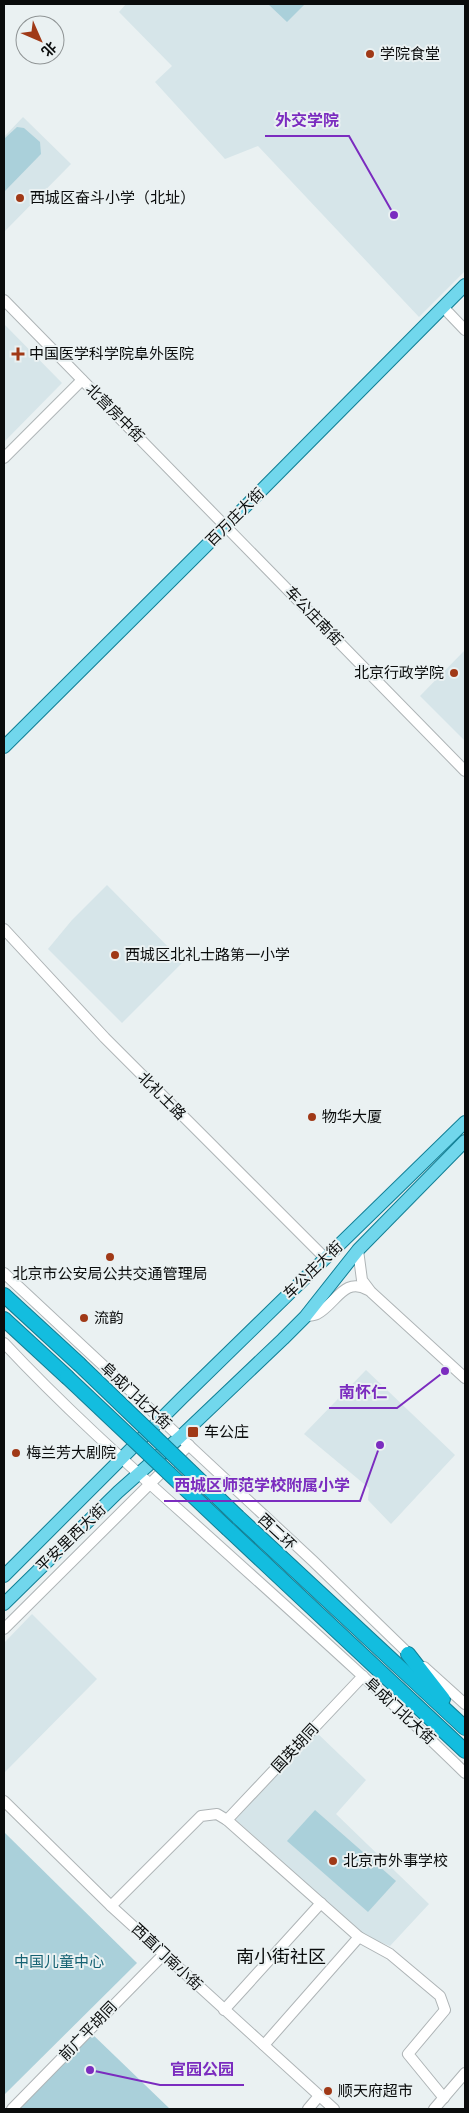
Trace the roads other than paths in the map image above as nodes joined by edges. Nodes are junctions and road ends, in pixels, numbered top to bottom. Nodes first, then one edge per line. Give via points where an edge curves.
1 (465, 285) edge
2 (4, 300) edge
3 (443, 307) junction
4 (465, 330) edge
5 (82, 380) junction
6 (4, 458) edge
7 (226, 526) junction
8 (4, 747) edge
9 (465, 771) edge
10 (4, 929) edge
11 (465, 1122) edge
12 (465, 1141) edge
13 (358, 1250) junction
14 (325, 1258) junction
15 (4, 1273) edge
16 (371, 1292) junction
17 (4, 1295) edge
18 (305, 1317) junction
19 (4, 1318) edge
20 (4, 1343) edge
21 (465, 1378) edge
22 (161, 1419) junction
23 (184, 1441) junction
24 (122, 1459) junction
25 (138, 1474) junction
26 (150, 1484) junction
27 (4, 1576) edge
28 (4, 1604) edge
29 (4, 1629) edge
30 (408, 1654) junction
31 (363, 1676) junction
32 (465, 1704) edge
33 (465, 1727) edge
34 (465, 1751) edge
35 (465, 1773) edge
36 (4, 1801) edge
37 (227, 1820) junction
38 (321, 1903) junction
39 (111, 1906) junction
40 (359, 1937) junction
41 (164, 1954) junction
42 (224, 2010) junction
43 (264, 2045) junction
44 (465, 2074) edge
45 (319, 2096) junction
46 (444, 2098) junction
47 (12, 2109) edge
48 (308, 2109) edge
49 (334, 2109) edge
50 (434, 2109) edge

1 - 3 main road, 百万庄大街
2 - 5 street, 北营房中街
3 - 4 street
3 - 7 main road, 百万庄大街
5 - 6 street
5 - 7 street, 北营房中街
7 - 8 main road, 百万庄大街
7 - 9 street, 车公庄南街
10 - 14 street, 北礼士路 via 105,1038
11 - 14 main road, 车公庄大街
12 - 13 main road, 车公庄大街
13 - 16 street via 362,1280
13 - 18 main road, 车公庄大街
14 - 22 main road, 车公庄大街
15 - 22 street, 阜成门北大街
16 - 18 street via 352,1286 317,1314
16 - 21 street
17 - 33 highway, 西二环, bridge
18 - 23 main road, 车公庄大街
19 - 34 highway, 西二环, bridge
20 - 24 street, 阜成门北大街 via 48,1390
22 - 23 street, 阜成门北大街
22 - 24 main road, 车公庄大街
23 - 25 main road, 车公庄大街
23 - 26 street
23 - 30 street, 阜成门北大街
24 - 25 street, 阜成门北大街
24 - 27 main road, 平安里西大街
25 - 26 street, 阜成门北大街
25 - 28 main road, 平安里西大街
26 - 29 street
26 - 31 street, 阜成门北大街
30 - 32 street, 阜成门北大街
30 - 33 highway
31 - 35 street, 阜成门北大街
31 - 37 street, 国英胡同
36 - 39 street, 西直门南小街
37 - 38 street
37 - 39 street via 217,1814 201,1816
38 - 40 street
38 - 42 street
39 - 41 street, 西直门南小街
40 - 43 street
40 - 46 street via 390,1954 440,1996 445,2010 408,2054
41 - 42 street, 西直门南小街
41 - 47 street, 前广平胡同
42 - 43 street, 西直门南小街
43 - 45 street, 西直门南小街
44 - 46 street
45 - 48 street
45 - 49 street, 西直门南小街
46 - 50 street

